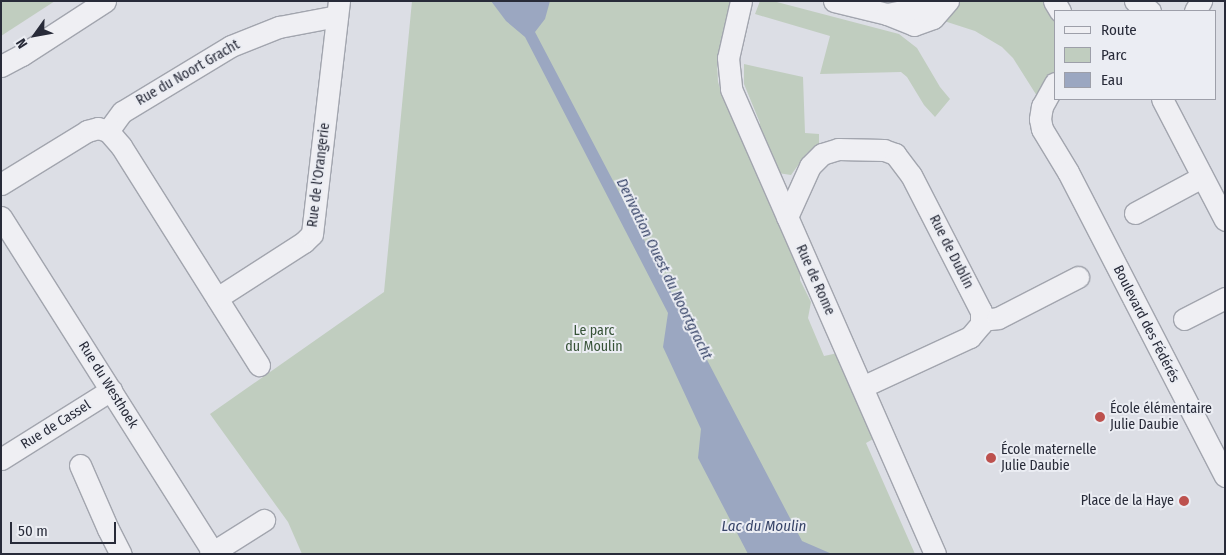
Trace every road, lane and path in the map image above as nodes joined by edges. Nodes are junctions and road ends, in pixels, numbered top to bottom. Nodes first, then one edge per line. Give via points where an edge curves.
1 (105, 1) edge
2 (741, 1) edge
3 (834, 1) edge
4 (925, 1) edge
5 (948, 1) edge
6 (1135, 1) edge
7 (338, 8) edge
8 (1148, 10) edge
9 (886, 14) junction
10 (2, 66) edge
11 (1054, 85) edge
12 (1061, 100) edge
13 (1163, 100) edge
14 (108, 131) junction
15 (1068, 172) junction
16 (806, 175) junction
17 (1202, 177) junction
18 (770, 180) junction
19 (1, 184) edge
20 (1135, 213) dead end
21 (1, 217) edge
22 (787, 217) junction
23 (1225, 220) edge
24 (1078, 277) dead end
25 (217, 298) junction
26 (1225, 298) edge
27 (1184, 319) dead end
28 (982, 320) junction
29 (259, 365) dead end
30 (862, 387) junction
31 (111, 390) junction
32 (1, 459) edge
33 (80, 465) dead end
34 (1223, 468) edge
35 (264, 520) dead end
36 (212, 553) edge
37 (121, 554) edge
38 (935, 554) edge

1 - 10 street
2 - 18 street, Rue de Rome via 729,49 729,80
3 - 9 street
4 - 9 street via 908,10
5 - 9 street via 933,18 918,24
6 - 8 street
7 - 14 street, Rue du Noort Gracht via 226,49 122,112
7 - 25 street, Rue de l'Orangerie via 312,234
11 - 15 street, Boulevard des Fédérés via 1042,106 1040,123
12 - 15 street, Boulevard des Fédérés via 1053,132
13 - 17 street
14 - 19 street via 98,128 86,131
14 - 25 street via 121,146
15 - 34 street, Boulevard des Fédérés
16 - 18 street via 787,184
16 - 22 street, Rue de Dublin
16 - 28 street, Rue de Dublin via 813,161 838,149 895,154 908,168 981,311
17 - 20 street
17 - 23 street
18 - 22 street, Rue de Rome
21 - 31 street, Rue du Westhoek
22 - 30 street, Rue de Rome
24 - 28 street via 998,318
25 - 29 street
26 - 27 street
28 - 30 street via 970,337
30 - 38 street, Rue de Rome
31 - 32 street, Rue de Cassel
31 - 36 street, Rue du Westhoek
33 - 37 street
35 - 36 street

